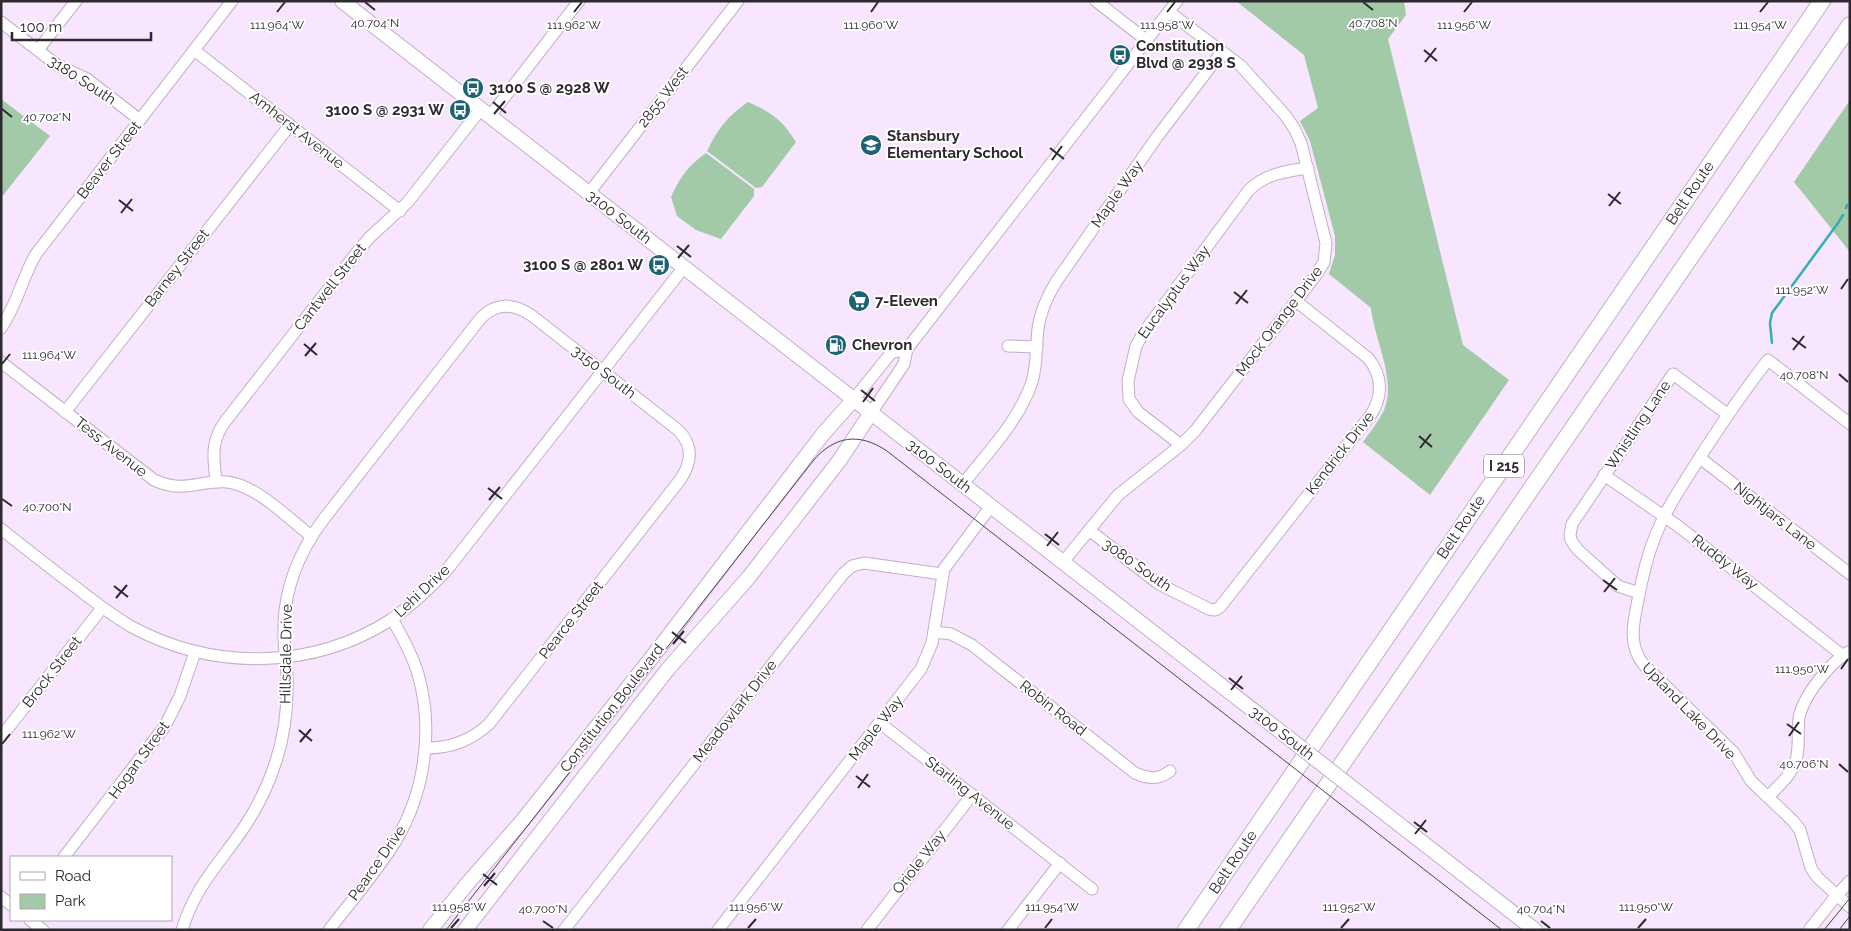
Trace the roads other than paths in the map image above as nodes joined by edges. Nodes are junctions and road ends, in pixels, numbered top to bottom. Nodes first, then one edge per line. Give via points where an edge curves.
1 (76, 1) edge
2 (232, 1) edge
3 (342, 1) edge
4 (580, 1) edge
5 (738, 1) edge
6 (1096, 1) edge
7 (1177, 1) edge
8 (1822, 1) edge
9 (1169, 12) junction
10 (1, 22) edge
11 (1850, 25) edge
12 (1146, 40) junction
13 (38, 50) junction
14 (194, 50) junction
15 (1221, 53) junction
16 (486, 113) junction
17 (140, 120) junction
18 (290, 124) junction
19 (1308, 168) junction
20 (589, 193) junction
21 (400, 211) junction
22 (684, 267) junction
23 (1296, 301) junction
24 (500, 306) joint
25 (1, 328) edge
26 (1008, 346) dead end
27 (1037, 348) junction
28 (907, 349) junction
29 (1, 362) edge
30 (603, 371) junction
31 (854, 399) junction
32 (65, 412) junction
33 (871, 413) junction
34 (1728, 414) junction
35 (1850, 424) edge
36 (1181, 445) junction
37 (690, 457) joint
38 (1700, 458) junction
39 (1604, 475) junction
40 (216, 482) junction
41 (963, 484) junction
42 (991, 506) junction
43 (1665, 516) junction
44 (2, 530) edge
45 (1089, 530) junction
46 (311, 536) junction
47 (1063, 562) junction
48 (942, 574) junction
49 (1850, 574) edge
50 (1639, 593) junction
51 (102, 608) junction
52 (1214, 610) joint
53 (392, 619) junction
54 (934, 632) junction
55 (195, 652) junction
56 (1846, 653) edge
57 (286, 657) junction
58 (880, 723) junction
59 (1, 737) edge
60 (426, 748) junction
61 (1170, 771) dead end
62 (972, 795) junction
63 (1768, 797) junction
64 (65, 856) edge
65 (1060, 863) junction
66 (1850, 881) edge
67 (1092, 889) dead end
68 (1836, 896) junction
69 (1850, 908) edge
70 (31, 921) edge
71 (43, 930) edge
72 (182, 930) edge
73 (329, 930) edge
74 (430, 930) edge
75 (465, 930) edge
76 (564, 930) edge
77 (718, 930) edge
78 (867, 930) edge
79 (1008, 930) edge
80 (1186, 930) edge
81 (1228, 930) edge
82 (1535, 930) edge
83 (1809, 930) edge

1 - 13 street
2 - 14 street, Beaver Street
3 - 16 main road, 3100 South
4 - 16 street, Cantwell Street
5 - 20 street, 2855 West
6 - 12 street
7 - 9 street, Constitution Boulevard
8 - 80 highway, Belt Route / I 215
9 - 12 street, Constitution Boulevard
9 - 15 street, Mock Orange Drive
10 - 13 street, 3180 South
11 - 81 highway, I 215
12 - 28 street, Constitution Boulevard
13 - 17 street, 3180 South via 62,68 87,79
14 - 17 street, Beaver Street
14 - 18 street, Amherst Avenue
15 - 19 street, Mock Orange Drive via 1241,66 1290,121
15 - 27 street, Maple Way via 1162,130 1056,282 1042,311
16 - 20 main road, 3100 South
16 - 21 street, Cantwell Street
17 - 25 street, Beaver Street via 36,254
18 - 21 street, Amherst Avenue
18 - 32 street, Barney Street
19 - 23 street, Mock Orange Drive via 1326,249 1320,269
19 - 36 street, Eucalyptus Way via 1266,177 1249,190 1136,346 1127,385 1129,399 1138,412
20 - 22 main road, 3100 South
21 - 40 street, Cantwell Street via 364,244 219,430 213,446
22 - 30 street, Lehi Drive
22 - 31 main road, 3100 South
23 - 36 street, Mock Orange Drive
23 - 52 street, Kendrick Drive via 1368,358 1379,378 1378,400 1340,454 1220,607
24 - 30 street, 3150 South via 524,310
24 - 46 street, Hillsdale Drive via 489,310 476,324
26 - 27 street
27 - 41 street, Maple Way via 1032,380 1019,411
28 - 31 street, Constitution Boulevard via 891,353
28 - 33 street, Constitution Boulevard via 904,364
29 - 32 street, Tess Avenue
30 - 37 street, 3150 South via 678,430 688,442
30 - 53 street, Lehi Drive via 446,571
31 - 33 main road, 3100 South
31 - 74 main road, Constitution Boulevard via 823,434 523,820
32 - 40 street, Tess Avenue via 154,480 184,487
33 - 41 main road, 3100 South
33 - 75 main road, Constitution Boulevard via 839,461 749,577 668,669
34 - 35 street, Upland Lake Drive via 1768,360
34 - 38 street, Upland Lake Drive
34 - 39 street, Whistling Lane via 1673,374
36 - 45 street, Mock Orange Drive via 1118,495
37 - 60 street, Pearce Street via 680,480 489,724 462,742
38 - 43 street, Upland Lake Drive
38 - 49 street, Nightjars Lane
39 - 43 street, Ruddy Way
39 - 50 street, Whistling Lane via 1574,520 1571,540 1614,584
40 - 46 street, Tess Avenue via 248,488
41 - 42 main road, 3100 South
42 - 47 main road, 3100 South
42 - 48 street, Maple Way
43 - 50 street, Upland Lake Drive via 1652,545
43 - 56 street, Ruddy Way
44 - 51 street, Lehi Drive
45 - 47 street, Mock Orange Drive
45 - 52 street, 3080 South via 1159,584
46 - 57 street, Hillsdale Drive via 296,566 287,596 284,625
47 - 82 main road, 3100 South, bridge
48 - 54 street, Maple Way
48 - 76 street, Meadowlark Drive via 871,563 858,564 847,570
50 - 63 street, Upland Lake Drive via 1632,634 1639,659 1734,753 1751,781
51 - 55 street, Lehi Drive via 145,634
51 - 59 street, Brock Street
53 - 57 street, Lehi Drive via 336,646
53 - 60 street, Pearce Drive via 418,675
54 - 58 street, Maple Way via 921,669
54 - 61 street, Robin Road via 951,634 972,645 1135,773 1154,778
55 - 57 street, Lehi Drive via 230,658
55 - 64 street, Hogan Street via 180,696 165,726
56 - 63 street via 1823,676 1806,700 1799,717 1796,760
57 - 72 street, Hillsdale Drive via 284,725 270,779 245,826 202,884
58 - 62 street, Starling Avenue
58 - 77 street, Maple Way
60 - 73 street, Pearce Drive via 414,804 402,829 383,860
62 - 65 street, Starling Avenue
62 - 78 street, Oriole Way
63 - 68 street, Upland Lake Drive via 1800,830 1810,868
65 - 67 street, Starling Avenue
65 - 79 street
66 - 68 street
68 - 69 street, Upland Lake Drive
68 - 83 street
70 - 71 street

